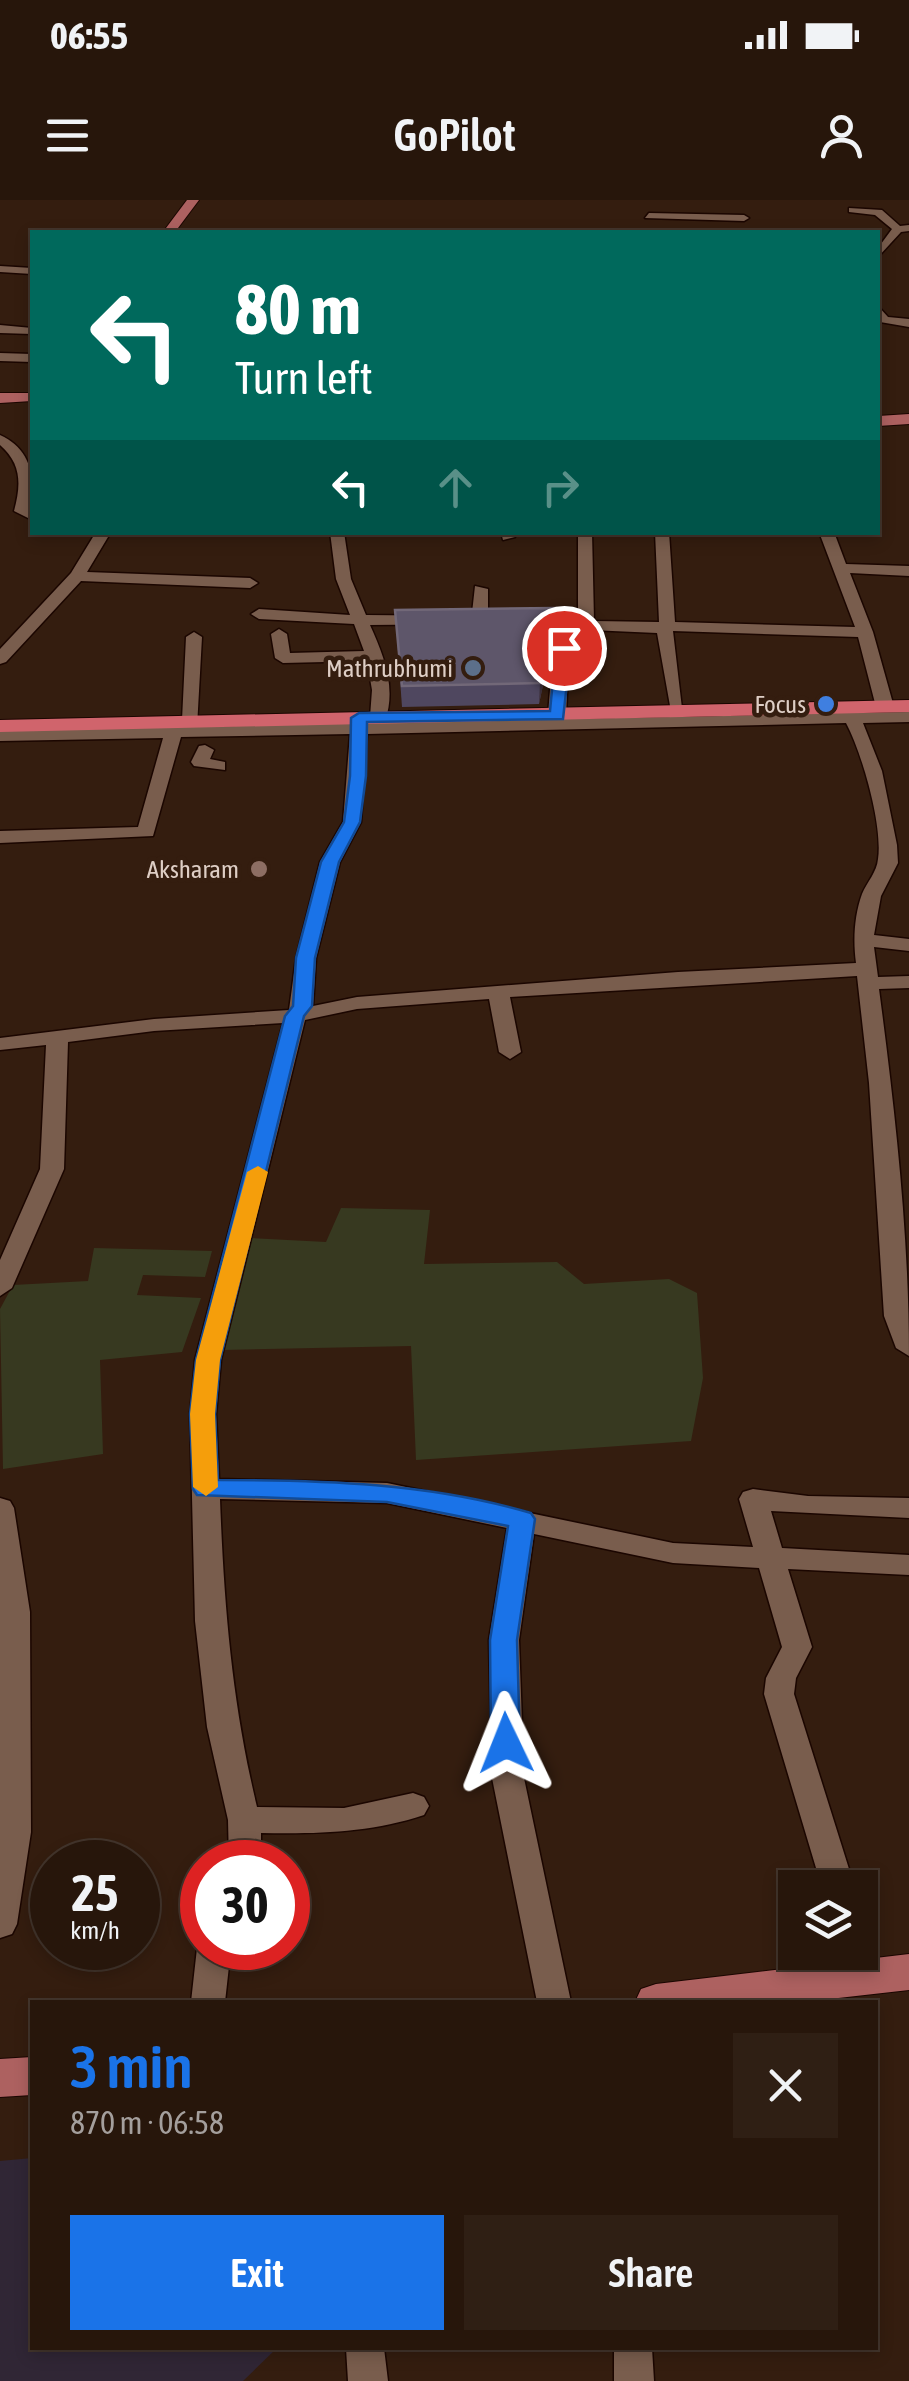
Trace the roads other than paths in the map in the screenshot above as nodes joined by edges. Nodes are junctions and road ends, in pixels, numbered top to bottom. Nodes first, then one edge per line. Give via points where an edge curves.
1 (193, 200) edge
2 (746, 200) edge
3 (853, 210) dead end
4 (649, 216) dead end
5 (744, 218) junction
6 (903, 228) edge
7 (170, 230) edge
8 (733, 230) edge
9 (880, 252) edge
10 (0, 269) edge
11 (30, 274) edge
12 (880, 313) edge
13 (909, 323) edge
14 (0, 329) edge
15 (30, 330) edge
16 (0, 356) edge
17 (30, 358) edge
18 (30, 380) edge
19 (7, 397) edge
20 (909, 419) edge
21 (880, 421) edge
22 (0, 439) edge
23 (0, 516) edge
24 (30, 516) edge
25 (102, 535) edge
26 (337, 535) edge
27 (585, 535) edge
28 (662, 535) edge
29 (827, 535) edge
30 (842, 568) junction
31 (909, 571) edge
32 (77, 576) junction
33 (250, 582) dead end
34 (480, 589) dead end
35 (258, 614) dead end
36 (360, 620) junction
37 (586, 626) junction
38 (664, 626) junction
39 (865, 632) junction
40 (278, 634) dead end
41 (194, 636) dead end
42 (377, 656) junction
43 (0, 659) edge
44 (885, 706) junction
45 (909, 706) edge
46 (678, 713) junction
47 (847, 714) junction
48 (557, 715) junction
49 (909, 717) edge
50 (366, 720) junction
51 (0, 726) edge
52 (181, 726) junction
53 (0, 736) edge
54 (206, 750) dead end
55 (220, 766) dead end
56 (0, 837) edge
57 (863, 940) junction
58 (909, 945) edge
59 (866, 976) junction
60 (909, 982) edge
61 (499, 994) junction
62 (295, 1016) junction
63 (58, 1038) junction
64 (0, 1044) edge
65 (510, 1052) dead end
66 (0, 1288) edge
67 (909, 1348) edge
68 (206, 1489) junction
69 (0, 1508) edge
70 (909, 1508) edge
71 (522, 1519) junction
72 (774, 1561) junction
73 (909, 1565) edge
74 (413, 1806) dead end
75 (244, 1820) junction
76 (244, 1840) edge
77 (5, 1842) edge
78 (834, 1870) edge
79 (0, 1924) edge
80 (879, 1967) edge
81 (212, 1970) edge
82 (208, 2000) edge
83 (554, 2000) edge
84 (669, 2000) edge
85 (30, 2076) edge
86 (0, 2078) edge
87 (365, 2350) edge
88 (633, 2350) edge
89 (368, 2381) edge
90 (634, 2381) edge

1 - 7 main road
2 - 5 street
3 - 6 street via 878,212
4 - 5 street
5 - 8 street
6 - 9 street
10 - 11 street
12 - 13 street via 884,320
14 - 15 street
16 - 17 street
18 - 19 main road
20 - 21 main road
22 - 24 street via 27,470 21,511
23 - 24 street
25 - 32 street
26 - 36 street
27 - 37 street
28 - 38 street
29 - 30 street
30 - 31 street
30 - 39 street
32 - 33 street
32 - 43 street
34 - 36 street via 480,614 472,621
35 - 36 street
36 - 42 street
37 - 38 street
37 - 48 street via 560,652
38 - 39 street
38 - 46 street
39 - 44 street
40 - 42 street via 283,658
41 - 52 street
42 - 50 street
44 - 45 highway
44 - 47 highway
46 - 47 highway
46 - 48 highway
47 - 49 street
47 - 50 street
47 - 57 street via 873,770 888,845
48 - 50 highway
50 - 52 highway
50 - 62 street via 352,822 330,862
51 - 52 highway
52 - 53 street
52 - 56 street via 146,832
54 - 55 street via 200,762
57 - 58 street
57 - 59 street
59 - 60 street
59 - 61 street via 678,978
59 - 67 street via 897,1316
61 - 62 street via 356,1003
61 - 65 street
62 - 63 street
62 - 68 street via 208,1360 202,1414
63 - 64 street
63 - 66 street via 52,1169
68 - 71 street via 387,1493
68 - 75 street via 222,1727
69 - 77 street via 15,1612 15,1832
70 - 72 street via 754,1499
71 - 72 street via 673,1553
71 - 83 street via 504,1640 506,1761
72 - 73 street
72 - 78 street via 798,1647 780,1694
74 - 75 street via 344,1821
75 - 76 street
77 - 79 street
80 - 84 main road
81 - 82 street
85 - 86 main road
87 - 89 street
88 - 90 street

